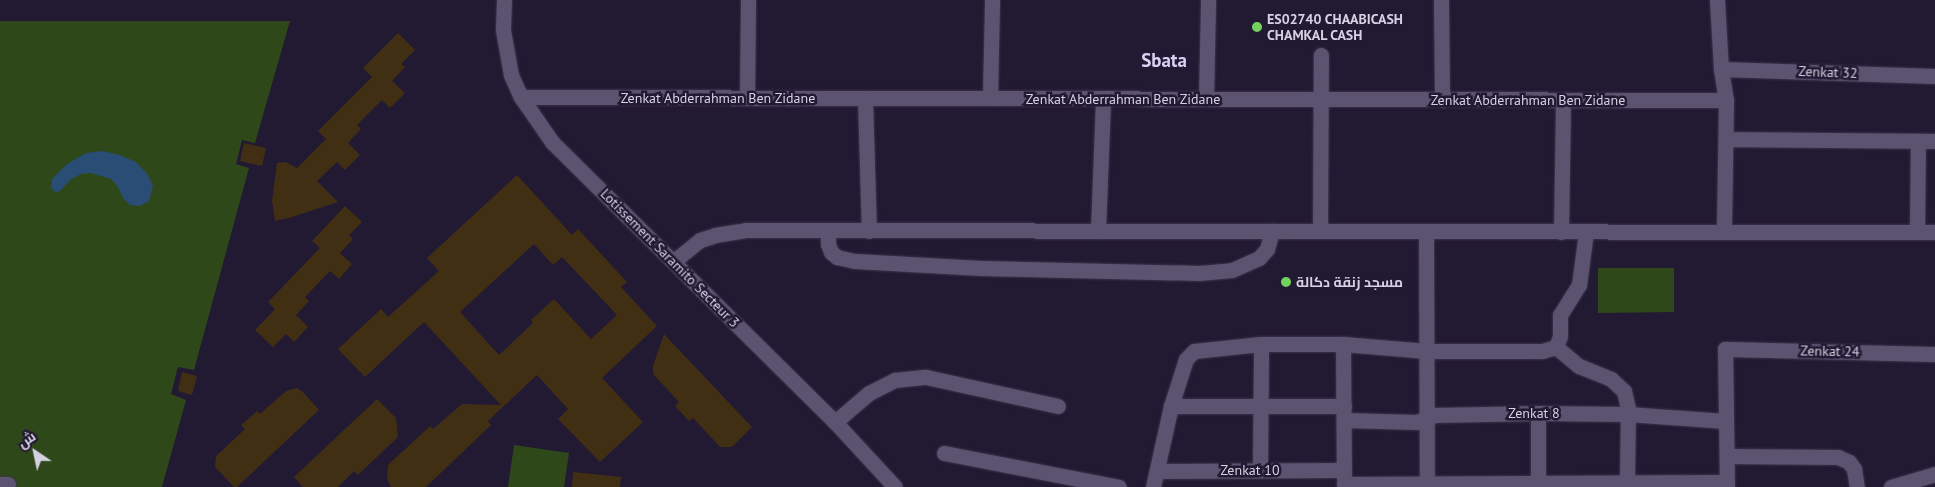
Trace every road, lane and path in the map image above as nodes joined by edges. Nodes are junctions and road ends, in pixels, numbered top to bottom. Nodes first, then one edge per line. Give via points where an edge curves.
1 (504, 0) edge
2 (748, 0) edge
3 (992, 0) edge
4 (1208, 0) edge
5 (1441, 0) edge
6 (1717, 0) edge
7 (1321, 54) dead end
8 (1721, 69) junction
9 (1935, 76) edge
10 (521, 97) junction
11 (747, 98) junction
12 (865, 98) junction
13 (990, 98) junction
14 (1103, 99) junction
15 (1206, 99) junction
16 (1322, 99) junction
17 (1442, 100) junction
18 (1564, 100) junction
19 (1726, 100) junction
20 (1726, 139) junction
21 (1918, 141) junction
22 (1935, 141) edge
23 (828, 230) junction
24 (869, 230) junction
25 (1098, 231) junction
26 (1272, 231) junction
27 (1320, 231) junction
28 (1426, 231) junction
29 (1561, 232) junction
30 (1586, 232) junction
31 (1724, 232) junction
32 (1917, 232) junction
33 (1935, 232) edge
34 (674, 261) junction
35 (1261, 344) junction
36 (1343, 344) junction
37 (1556, 347) junction
38 (1427, 351) junction
39 (1935, 354) edge
40 (1058, 406) dead end
41 (1171, 406) junction
42 (1260, 407) junction
43 (1344, 413) junction
44 (1538, 413) junction
45 (1628, 414) junction
46 (1426, 418) junction
47 (1725, 421) junction
48 (835, 422) junction
49 (944, 453) dead end
50 (1727, 456) junction
51 (1157, 470) junction
52 (1260, 470) junction
53 (1935, 474) edge
54 (1344, 480) edge
55 (1538, 483) junction
56 (1627, 483) junction
57 (1727, 484) edge
58 (1593, 485) edge
59 (1427, 486) edge
60 (895, 487) edge
61 (1119, 487) edge
62 (1153, 487) edge
63 (1857, 487) edge
64 (1891, 487) edge

1 - 10 street, Lotissement Saramito Secteur 3 via 505,51 510,75
2 - 11 street
3 - 13 street
4 - 15 street
5 - 17 street
6 - 8 street
7 - 16 street
8 - 9 street, Zenkat 32
8 - 19 street
10 - 11 street, Zenkat Abderrahman Ben Zidane
10 - 34 street, Lotissement Saramito Secteur 3 via 552,142
11 - 12 street, Zenkat Abderrahman Ben Zidane
12 - 13 street, Zenkat Abderrahman Ben Zidane
12 - 24 street
13 - 14 street, Zenkat Abderrahman Ben Zidane
14 - 15 street, Zenkat Abderrahman Ben Zidane
14 - 25 street
15 - 16 street, Zenkat Abderrahman Ben Zidane
16 - 17 street, Zenkat Abderrahman Ben Zidane
16 - 27 street
17 - 18 street, Zenkat Abderrahman Ben Zidane
18 - 19 street, Zenkat Abderrahman Ben Zidane
18 - 29 street
19 - 20 street
20 - 21 street
20 - 31 street
21 - 22 street
21 - 32 street
23 - 24 street
23 - 26 street via 831,252 855,261 981,268 1199,273 1232,270 1259,258 1267,249
23 - 34 street via 746,230 714,235 700,240
24 - 25 street
25 - 26 street
26 - 27 street
27 - 28 street
28 - 29 street
28 - 38 street
29 - 30 street
30 - 31 street
30 - 37 street via 1579,285 1560,315 1560,336
31 - 32 street
32 - 33 street
34 - 48 street, Lotissement Saramito Secteur 3
35 - 36 street
35 - 41 street via 1199,349 1189,354
35 - 42 street
36 - 38 street
36 - 43 street
37 - 38 street via 1542,351
37 - 45 street via 1579,366 1619,385 1628,399
38 - 46 street
39 - 47 street, Zenkat 24 via 1725,349
40 - 48 street via 926,377 895,380 869,393
41 - 42 street, Zenkat 8
41 - 51 street
42 - 43 street, Zenkat 8
42 - 52 street
43 - 46 street, Zenkat 8 via 1417,422
43 - 54 street
44 - 45 street, Zenkat 8
44 - 46 street, Zenkat 8 via 1434,415
44 - 55 street
45 - 47 street, Zenkat 8
45 - 56 street
46 - 59 street
47 - 50 street
48 - 60 street, Lotissement Saramito Secteur 3
49 - 61 street
50 - 57 street
50 - 63 street via 1838,457 1849,462 1854,469
51 - 52 street, Zenkat 10
51 - 62 street
52 - 54 street, Zenkat 10
53 - 64 street
54 - 59 street, Zenkat 10
55 - 58 street, Zenkat 10
55 - 59 street, Zenkat 10
56 - 57 street, Zenkat 10
56 - 58 street, Zenkat 10

